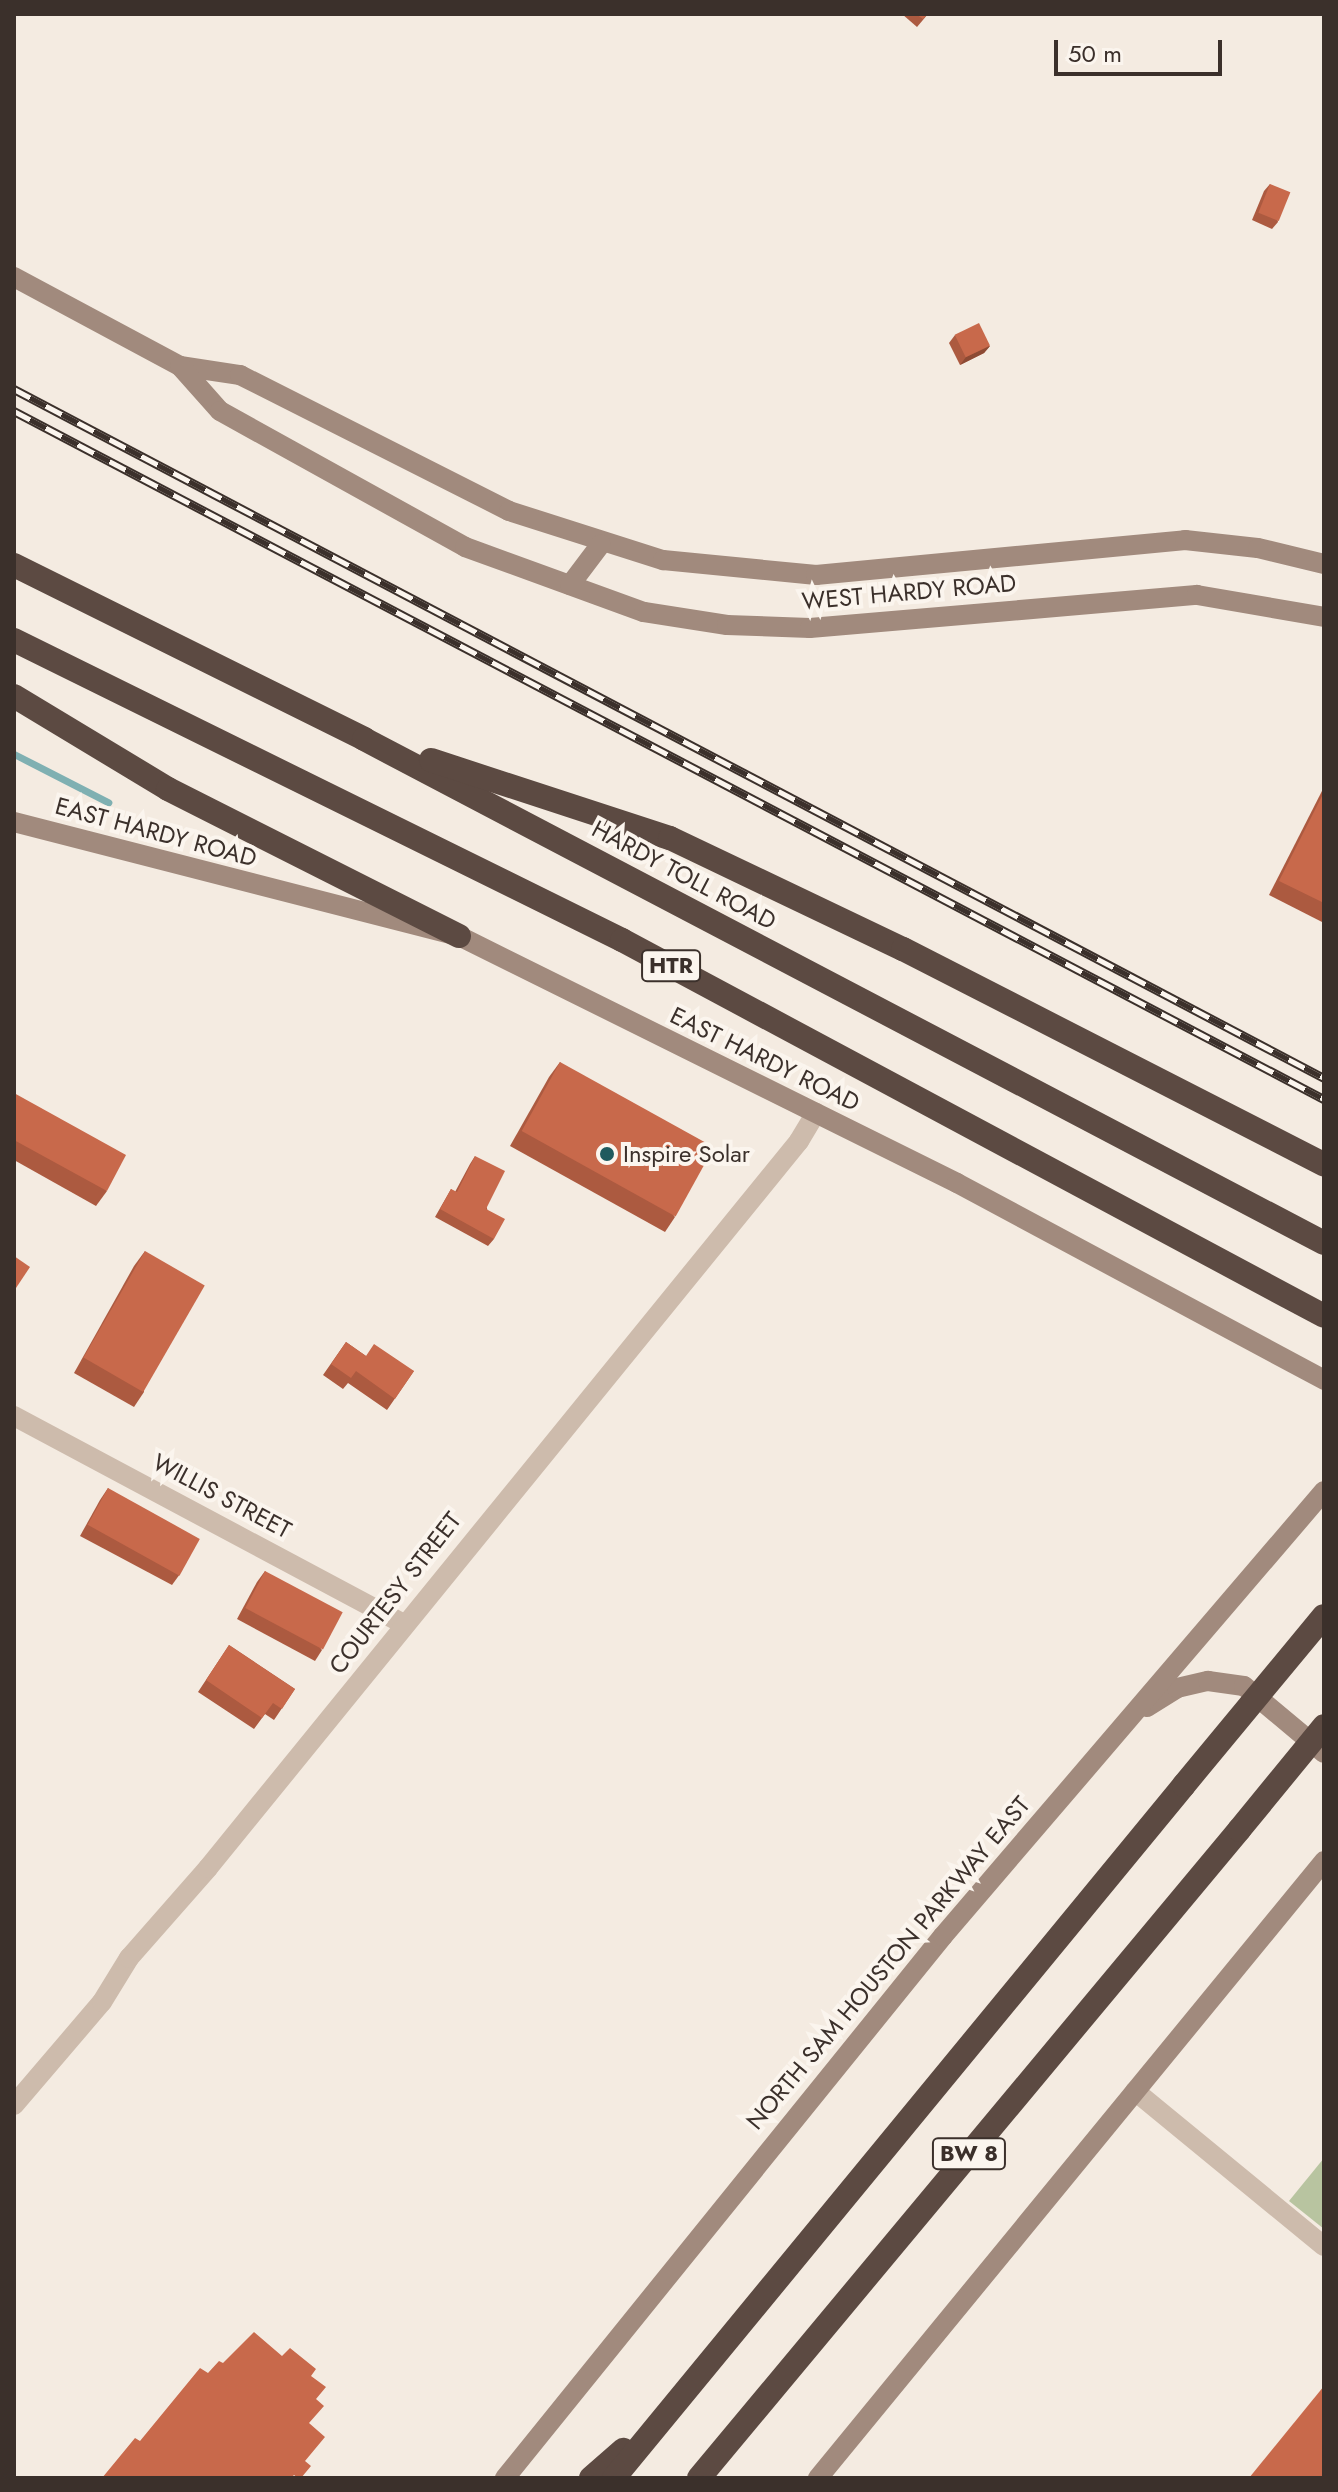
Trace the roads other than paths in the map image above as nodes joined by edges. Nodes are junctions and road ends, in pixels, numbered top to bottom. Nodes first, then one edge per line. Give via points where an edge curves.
1 (14, 277) edge
2 (180, 366) junction
3 (601, 544) junction
4 (1324, 564) edge
5 (14, 565) edge
6 (570, 585) junction
7 (1324, 617) edge
8 (14, 640) edge
9 (14, 696) edge
10 (364, 739) junction
11 (14, 822) edge
12 (459, 936) junction
13 (816, 1113) junction
14 (1324, 1164) edge
15 (1324, 1243) edge
16 (1320, 1314) edge
17 (1324, 1366) edge
18 (1300, 1367) junction
19 (1324, 1380) edge
20 (14, 1416) edge
21 (1324, 1491) edge
22 (1324, 1616) edge
23 (404, 1624) junction
24 (1130, 1718) junction
25 (1324, 1726) edge
26 (1324, 1753) edge
27 (1324, 1845) edge
28 (1324, 1861) edge
29 (1294, 1898) junction
30 (1135, 2091) junction
31 (14, 2105) edge
32 (1324, 2246) edge
33 (676, 2403) junction
34 (505, 2478) edge
35 (591, 2478) edge
36 (614, 2478) edge
37 (700, 2478) edge
38 (818, 2478) edge

1 - 2 main road, WEST HARDY ROAD
2 - 3 main road, WEST HARDY ROAD via 240,375 509,511
2 - 6 main road, WEST HARDY ROAD via 220,411 465,547
3 - 4 main road, WEST HARDY ROAD via 663,560 816,575 1185,540 1258,548
3 - 6 main road
5 - 10 highway, HARDY TOLL ROAD / HTR
6 - 7 main road, WEST HARDY ROAD via 644,612 727,625 886,625 1116,598 1197,595
8 - 16 highway, HTR via 622,940
9 - 12 highway via 168,789
10 - 14 highway via 670,838 903,949
10 - 15 highway, HARDY TOLL ROAD / HTR
11 - 12 main road, EAST HARDY ROAD
12 - 13 main road, EAST HARDY ROAD
13 - 18 main road, EAST HARDY ROAD
13 - 23 street, COURTESY STREET via 799,1141
17 - 18 main road
18 - 19 main road, EAST HARDY ROAD
20 - 23 street, WILLIS STREET
21 - 24 main road, NORTH SAM HOUSTON PARKWAY EAST
22 - 33 highway, BW 8, bridge
23 - 31 street, COURTESY STREET
24 - 26 main road via 1177,1688 1208,1681 1244,1686
24 - 34 main road, NORTH SAM HOUSTON PARKWAY EAST via 943,1936
25 - 37 highway, BW 8, bridge
27 - 29 main road
28 - 29 main road
29 - 30 main road
30 - 32 street
30 - 38 main road
33 - 35 highway
33 - 36 highway, BW 8

